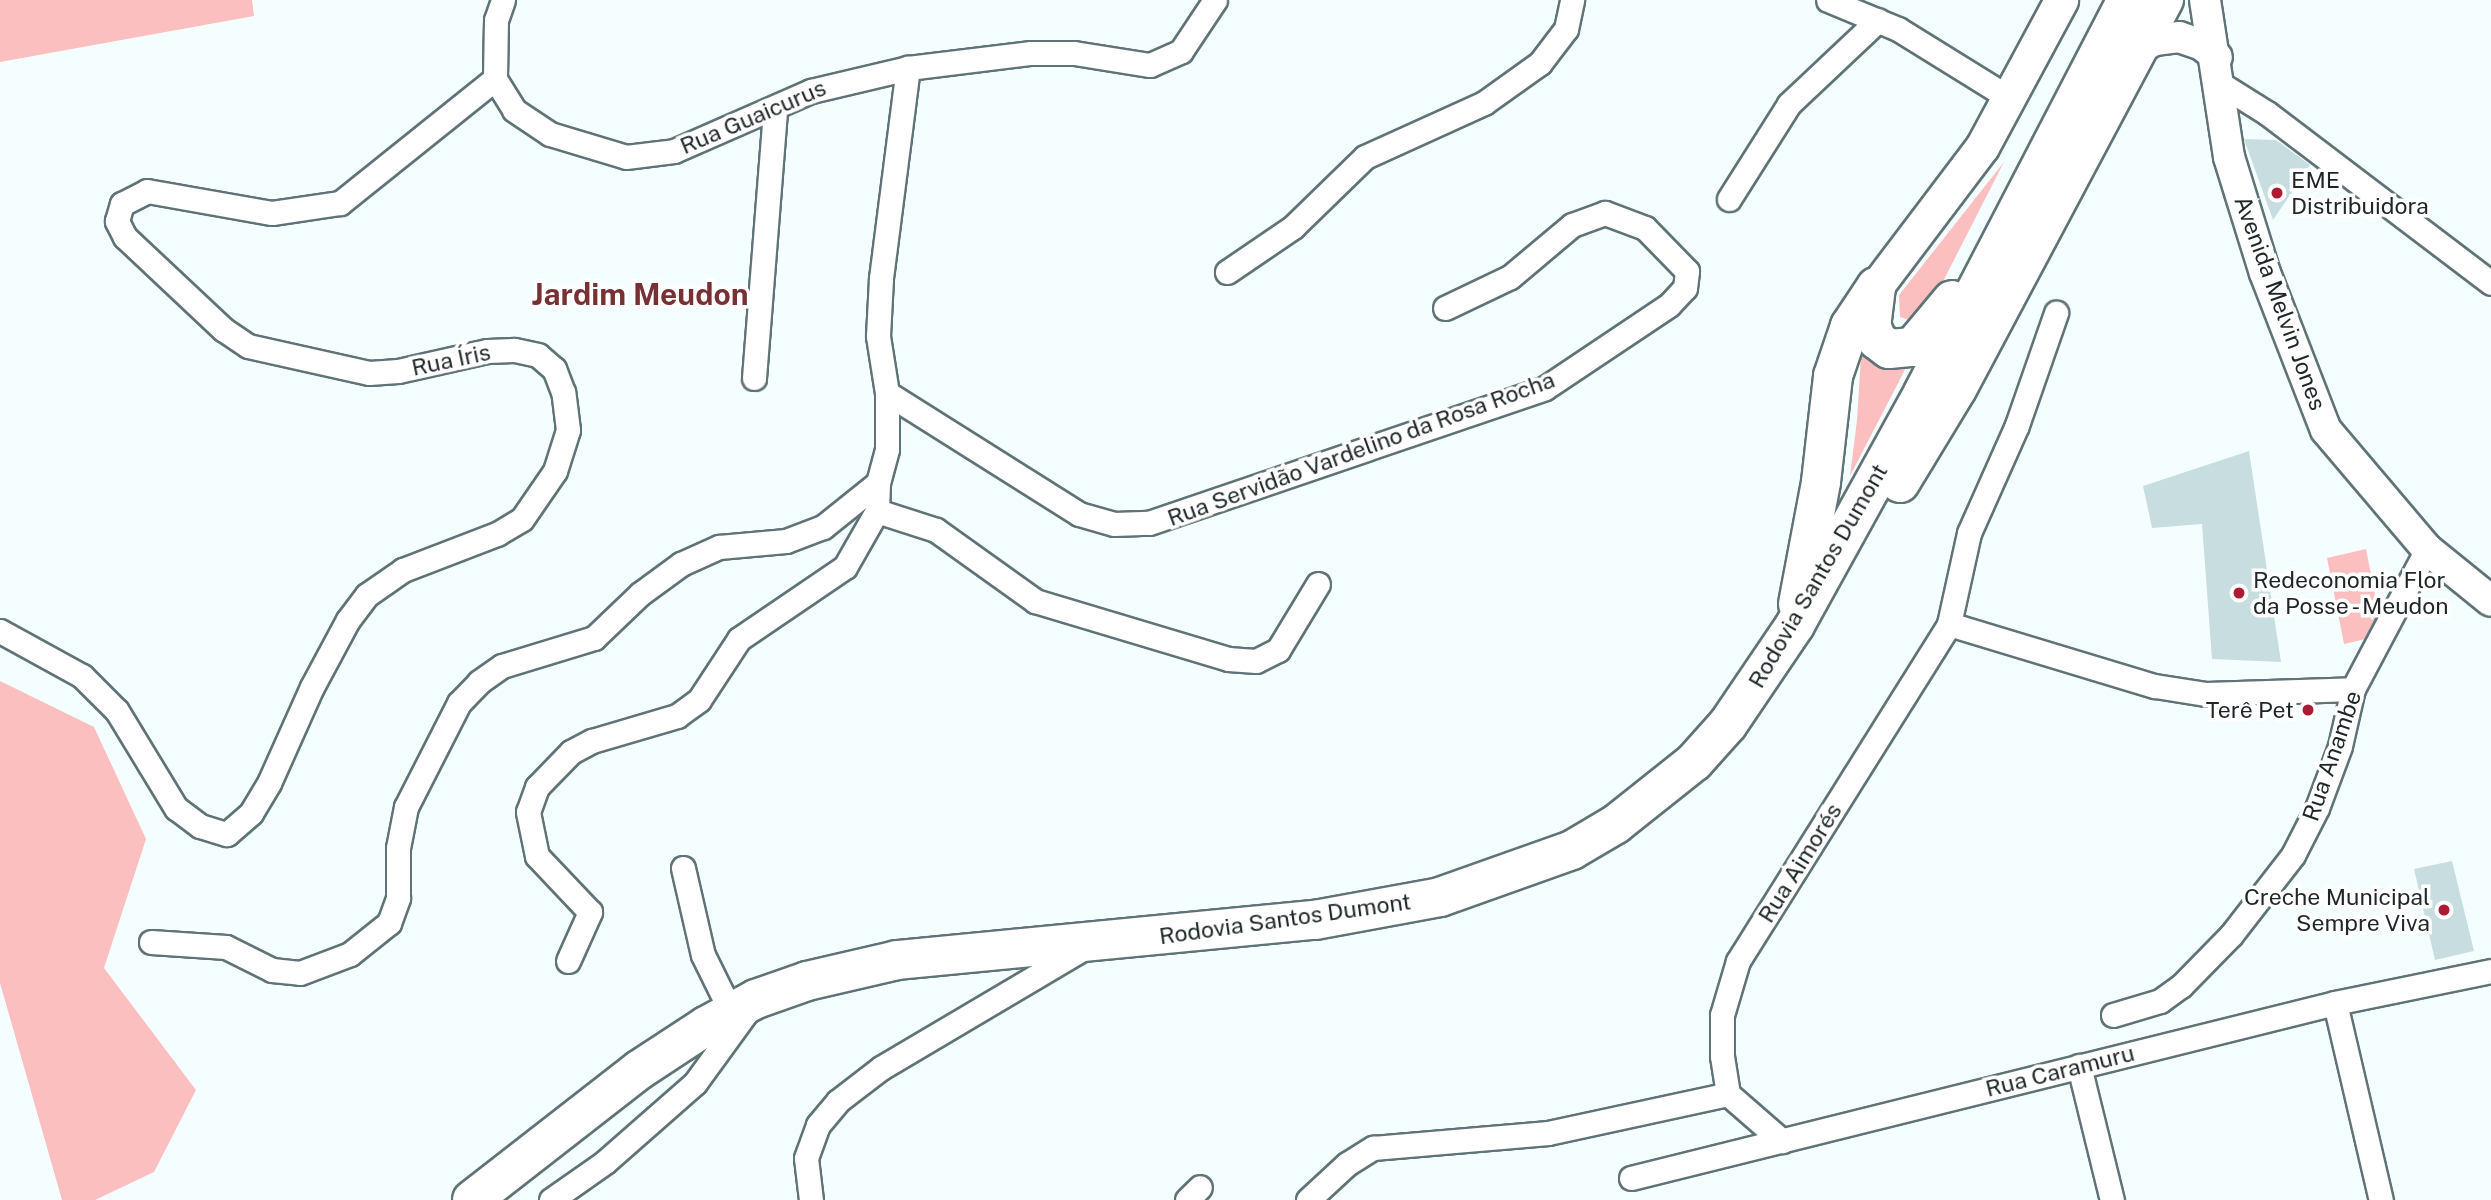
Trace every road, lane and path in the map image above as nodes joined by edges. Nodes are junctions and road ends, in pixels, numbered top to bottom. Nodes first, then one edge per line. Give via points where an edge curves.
1 (503, 0) edge
2 (1215, 0) edge
3 (1572, 0) edge
4 (1828, 0) edge
5 (2061, 0) edge
6 (2127, 0) edge
7 (2165, 0) edge
8 (2187, 0) edge
9 (2207, 12) edge
10 (1878, 20) junction
11 (2134, 51) junction
12 (908, 68) junction
13 (2218, 70) junction
14 (495, 79) junction
15 (2011, 99) junction
16 (775, 110) junction
17 (1729, 199) dead end
18 (1995, 256) junction
19 (1227, 272) dead end
20 (2491, 284) edge
21 (1876, 287) junction
22 (1446, 309) dead end
23 (2056, 313) dead end
24 (754, 378) dead end
25 (887, 393) junction
26 (878, 483) junction
27 (877, 511) junction
28 (2427, 549) junction
29 (1318, 584) dead end
30 (2491, 601) edge
31 (1949, 624) junction
32 (1796, 625) junction
33 (0, 631) edge
34 (2353, 689) junction
35 (683, 868) dead end
36 (151, 942) dead end
37 (1091, 944) junction
38 (568, 961) dead end
39 (2491, 971) edge
40 (2335, 1003) junction
41 (743, 1005) junction
42 (2113, 1015) dead end
43 (2079, 1066) junction
44 (1728, 1094) junction
45 (1782, 1141) junction
46 (1631, 1178) dead end
47 (472, 1200) edge
48 (551, 1200) edge
49 (811, 1200) edge
50 (1308, 1200) edge
51 (2112, 1200) edge
52 (2381, 1200) edge

1 - 14 street via 496,20
2 - 12 street, Rua Guaicurus via 1181,51 1150,65 1074,53 1031,53
3 - 19 street via 1566,29 1540,63 1484,103 1365,157 1293,227
4 - 10 street
5 - 15 main road
6 - 18 highway
7 - 11 highway
8 - 9 street
9 - 13 street, Avenida Melvin Jones
10 - 15 street
10 - 17 street via 1789,104
11 - 13 street via 2155,40 2179,37 2203,45
11 - 32 highway via 1928,440
12 - 16 street, Rua Guaicurus via 848,79
12 - 25 street via 881,278 878,336
13 - 20 street via 2267,113
13 - 28 street, Avenida Melvin Jones via 2229,157 2265,273 2326,429
14 - 16 street, Rua Guaicurus via 514,110 550,134 626,158 674,151
14 - 33 street, Rua Íris via 340,202 272,213 147,191 122,204 117,221 125,237 224,330 248,346 369,373 487,351 514,349 538,355 554,369 568,430 555,471 522,520 403,570 367,595 312,687 269,783 251,813 227,834 200,826 176,808 117,711 82,676
15 - 21 main road via 1962,175
16 - 24 street
18 - 21 highway via 1913,347 1889,349 1877,341 1871,325
18 - 32 highway, Rodovia Santos Dumont
21 - 32 highway via 1850,326 1833,376 1821,482 1807,537
22 - 25 street, Rua Servidão Vardelino da Rosa Rocha via 1510,277 1572,225 1605,213 1645,228 1687,271 1679,296 1545,388 1149,523 1114,524 1079,514
23 - 31 street, Rua Aimorés via 2017,425 1969,533
25 - 26 street via 887,449
26 - 27 street
26 - 36 street via 823,527 786,541 719,547 681,564 640,594 594,638 502,666 479,682 459,703 406,807 398,848 398,898 389,923 374,938 322,968 300,973 272,970 226,947
27 - 29 street via 936,530 1035,601 1228,659 1255,660 1278,650
27 - 38 street via 845,566 739,639 699,700 677,716 592,741 571,752 537,787 528,811 537,856 590,912
28 - 30 street, Avenida Melvin Jones
28 - 34 street, Rua Anambe
31 - 34 street via 2155,686 2206,694
31 - 44 street, Rua Aimorés via 1738,961 1722,1015 1721,1056
32 - 37 highway, Rodovia Santos Dumont via 1763,677 1694,762 1626,817 1572,850 1440,897 1315,920
34 - 42 street, Rua Anambe via 2340,746 2293,855 2265,893 2180,986 2160,1000
35 - 41 street via 703,955
37 - 41 highway, Rodovia Santos Dumont via 897,960
37 - 49 street via 881,1068 838,1101 818,1125 806,1158
39 - 40 street, Rua Caramuru
40 - 43 street, Rua Caramuru
40 - 52 street
41 - 47 highway, Rodovia Santos Dumont via 639,1070
41 - 48 street via 695,1083 605,1162
43 - 45 street, Rua Caramuru
43 - 51 street
44 - 45 street
44 - 50 street via 1548,1133 1373,1148 1346,1164
45 - 46 street, Rua Caramuru

